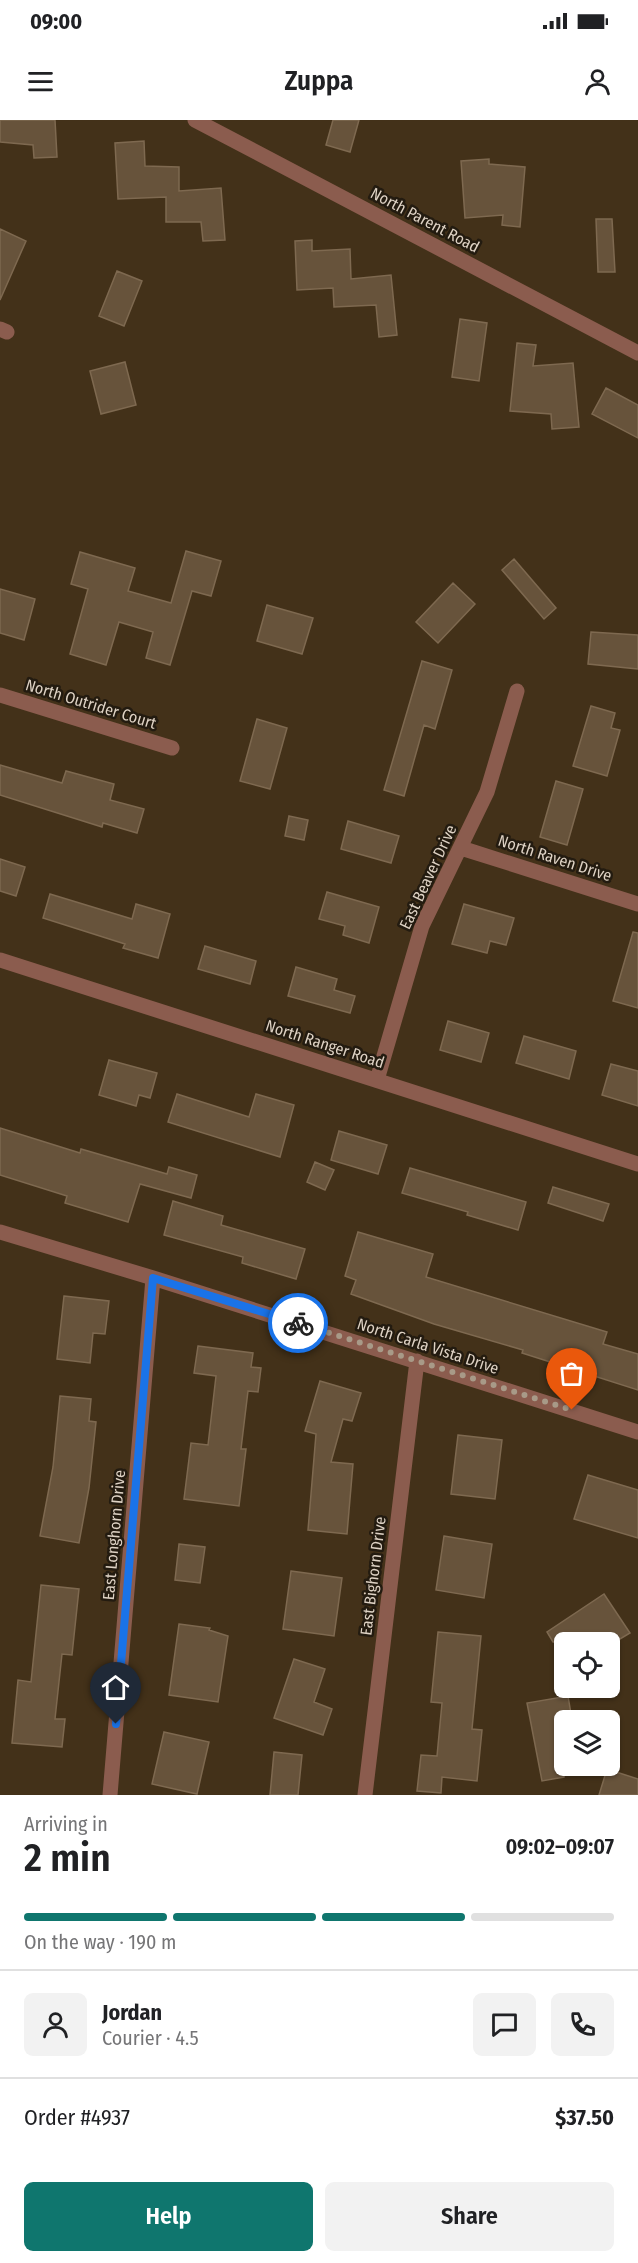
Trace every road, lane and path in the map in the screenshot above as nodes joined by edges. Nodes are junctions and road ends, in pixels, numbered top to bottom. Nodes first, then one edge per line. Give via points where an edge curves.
1 (195, 120) edge
2 (638, 353) edge
3 (517, 690) dead end
4 (0, 695) edge
5 (172, 748) dead end
6 (461, 848) junction
7 (638, 904) edge
8 (0, 960) edge
9 (377, 1080) junction
10 (638, 1164) edge
11 (0, 1232) edge
12 (153, 1278) junction
13 (417, 1361) junction
14 (638, 1432) edge
15 (110, 1795) edge
16 (365, 1795) edge

1 - 2 street, North Parent Road
3 - 6 street, East Beaver Drive via 487,792
4 - 5 street, North Outrider Court
6 - 7 street, North Raven Drive
6 - 9 street, East Beaver Drive via 422,926
8 - 9 street, North Ranger Road
9 - 10 street, North Ranger Road
11 - 12 street, North Carla Vista Drive
12 - 13 street, North Carla Vista Drive
12 - 15 street, East Longhorn Drive
13 - 14 street, North Carla Vista Drive
13 - 16 street, East Bighorn Drive

